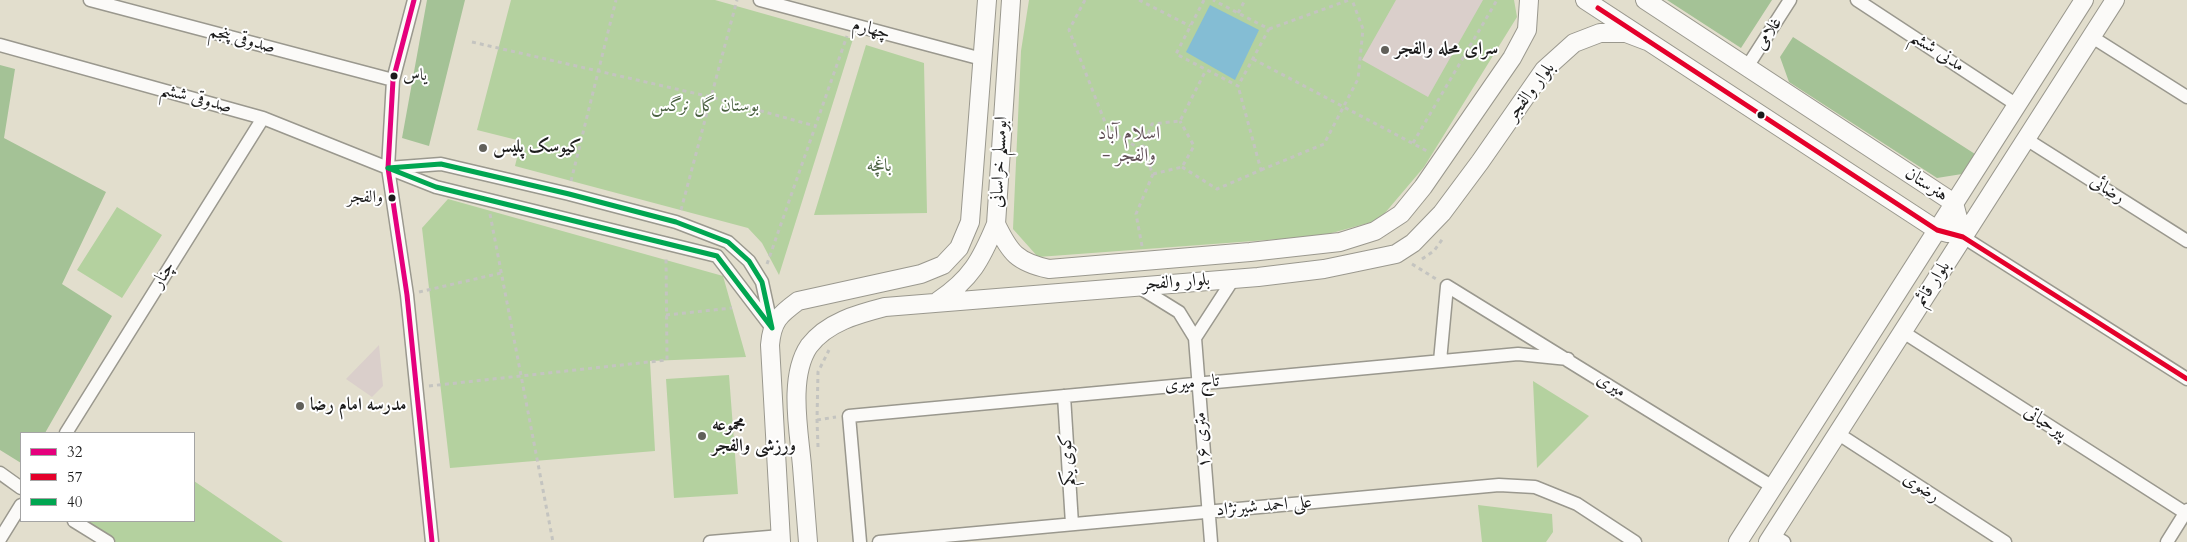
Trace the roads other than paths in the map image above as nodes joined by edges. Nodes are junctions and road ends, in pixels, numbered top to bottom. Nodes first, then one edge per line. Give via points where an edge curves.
1 (90, 0) edge
2 (414, 0) edge
3 (760, 0) edge
4 (987, 0) edge
5 (1011, 0) edge
6 (1529, 0) edge
7 (1585, 0) edge
8 (1645, 0) edge
9 (1790, 0) edge
10 (1857, 0) edge
11 (2084, 0) edge
12 (2115, 0) edge
13 (2092, 37) junction
14 (1648, 41) junction
15 (0, 45) edge
16 (982, 59) junction
17 (1747, 67) junction
18 (393, 80) junction
19 (2187, 97) edge
20 (2017, 105) junction
21 (263, 118) junction
22 (2026, 139) junction
23 (388, 168) junction
24 (1954, 204) junction
25 (996, 224) junction
26 (1937, 230) junction
27 (1963, 237) junction
28 (2187, 241) edge
29 (1234, 278) junction
30 (1137, 286) junction
31 (938, 302) junction
32 (772, 328) junction
33 (1903, 332) junction
34 (1195, 338) junction
35 (1568, 359) junction
36 (1440, 361) junction
37 (2187, 379) edge
38 (1198, 384) junction
39 (1064, 396) junction
40 (67, 432) edge
41 (1837, 434) junction
42 (0, 474) edge
43 (20, 487) edge
44 (1773, 487) junction
45 (20, 507) edge
46 (1208, 512) junction
47 (2186, 512) edge
48 (76, 522) edge
49 (1072, 524) junction
50 (808, 538) edge
51 (0, 539) edge
52 (781, 539) edge
53 (1775, 540) edge
54 (108, 542) edge
55 (432, 542) edge
56 (710, 542) edge
57 (860, 542) edge
58 (879, 542) edge
59 (1211, 542) edge
60 (1635, 542) edge
61 (1738, 542) edge
62 (2005, 542) edge
63 (2167, 542) edge

1 - 18 street, صدوقی پنجم
2 - 18 street
3 - 16 street, چهارم
4 - 16 main road, ابومسلم خراسانی
5 - 25 main road, ابومسلم خراسانی
6 - 25 main road, بلوار والفجر via 1526,30 1512,58 1423,187 1401,214 1375,231 1340,242 1049,269 1033,265 1007,247
7 - 14 main road, هنرستان
8 - 17 main road, هنرستان
9 - 17 street, غلامی
10 - 20 street, مدنی ششم
11 - 20 main road, بلوار قائم
12 - 13 main road, بلوار قائم
13 - 19 street
13 - 22 main road, بلوار قائم
14 - 26 main road, هنرستان
14 - 29 main road, بلوار والفجر via 1626,33 1600,33 1574,43 1544,70 1442,213 1413,243 1396,254 1324,269
15 - 21 street, صدوقی ششم
16 - 32 main road, ابومسلم خراسانی via 970,222 959,248 943,265 921,274 798,301
17 - 24 main road, هنرستان
18 - 23 street
20 - 24 main road, بلوار قائم
21 - 23 street, صدوقی ششم
21 - 40 street, چنار
22 - 27 main road, بلوار قائم
22 - 28 street, رضائی
23 - 32 street, صدوقی ششم via 436,187 717,256
23 - 32 street via 441,164 676,222 728,242 749,261 762,282
23 - 55 street via 407,295
24 - 26 main road, بلوار قائم
24 - 27 main road, هنرستان
25 - 31 main road, ابومسلم خراسانی via 972,272
26 - 27 main road, هنرستان
26 - 44 main road, بلوار قائم
27 - 33 main road, بلوار قائم
27 - 37 street
29 - 30 main road, بلوار والفجر
29 - 34 street
30 - 31 main road, بلوار والفجر
30 - 34 street via 1179,312
31 - 50 main road, بلوار والفجر via 885,307 851,316 825,331 809,347 799,370 796,400
32 - 52 main road via 770,345
33 - 41 main road, بلوار قائم
33 - 47 street, پیرحیاتی
34 - 38 street, ۱۶ متری
35 - 36 street, تاج میری via 1518,354
35 - 36 street, میری via 1447,286
35 - 44 street, میری
36 - 38 street, تاج میری
38 - 39 street, تاج میری
38 - 46 street, ۱۶ متری
39 - 49 street, کوی یکم
39 - 57 street, تاج میری via 849,416
41 - 53 main road, بلوار قائم
41 - 62 street, رضوی
42 - 43 street
44 - 61 main road, بلوار قائم
45 - 51 street
46 - 49 street, علی احمد شیرنژاد
46 - 59 street, ۱۶ متری
46 - 60 street, علی احمد شیرنژاد via 1499,485 1535,487 1577,504
47 - 63 street
48 - 54 street
49 - 58 street, علی احمد شیرنژاد
50 - 52 main road
52 - 56 street

